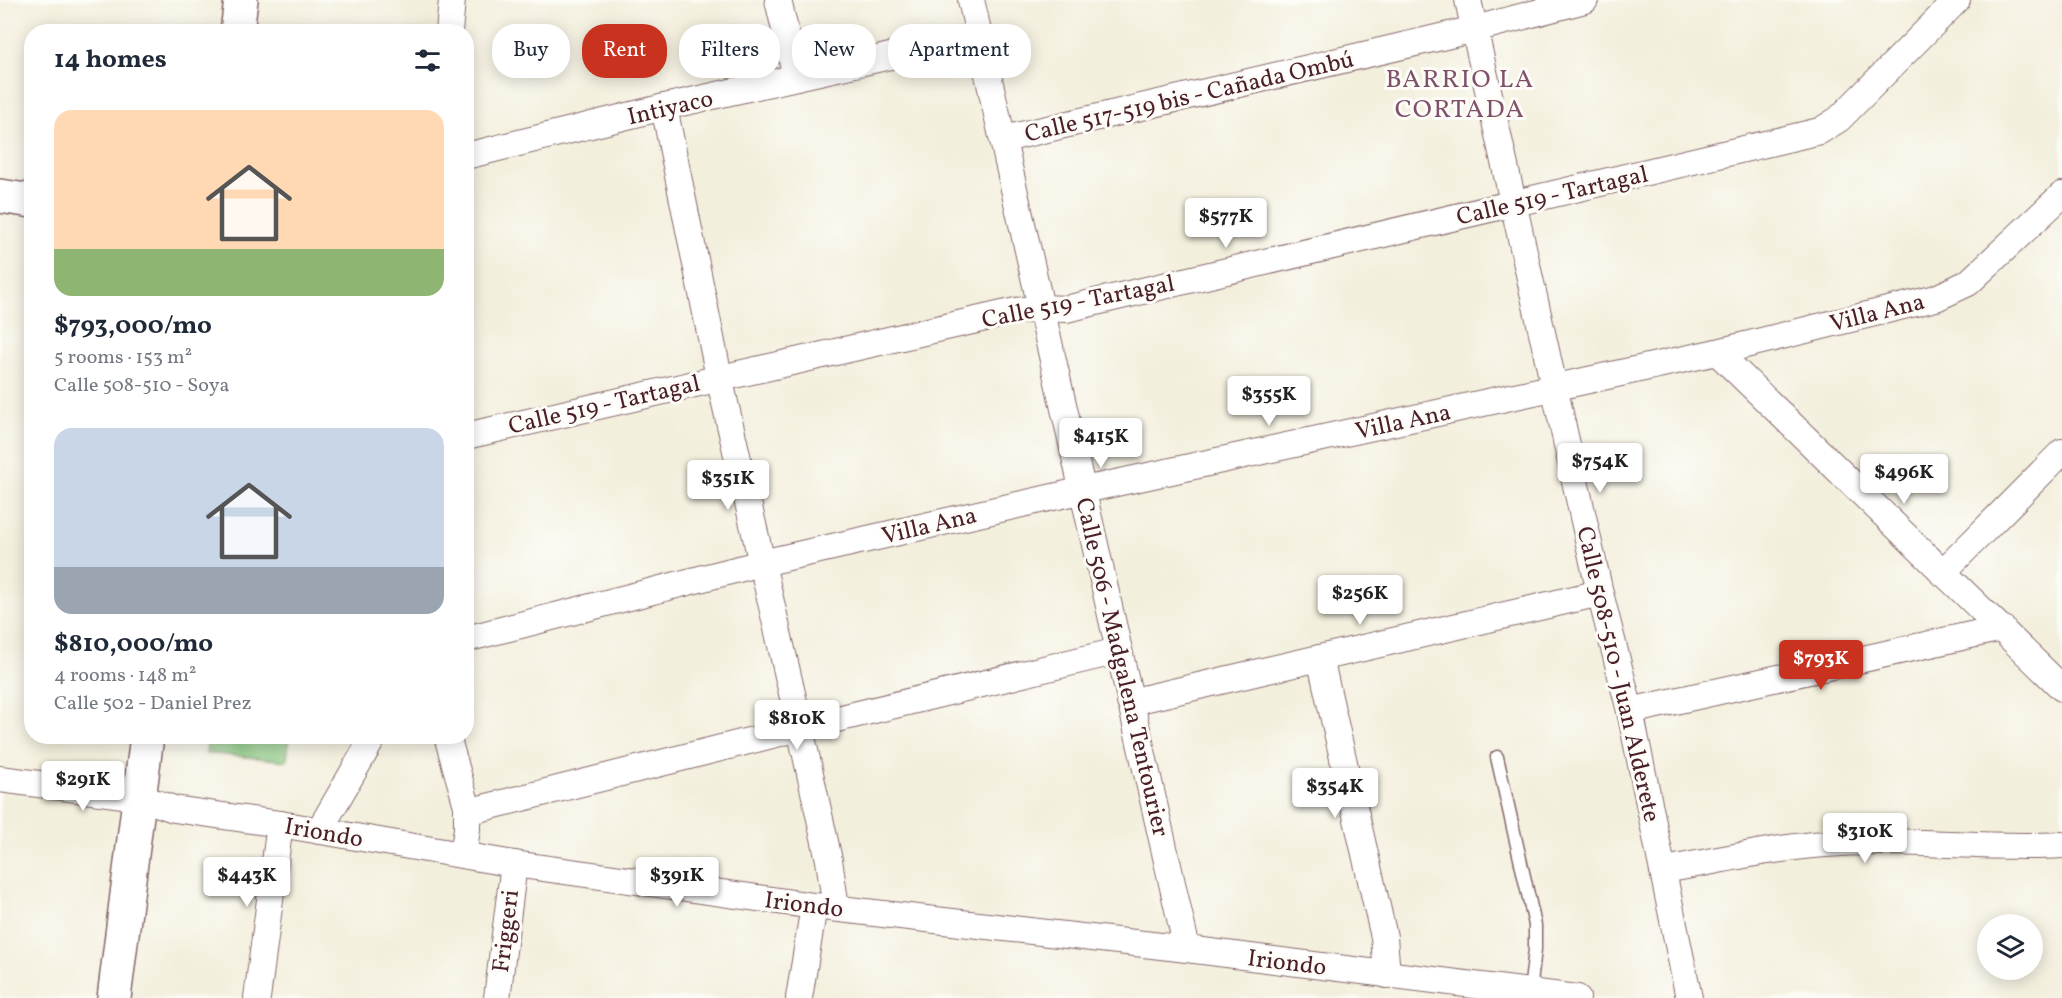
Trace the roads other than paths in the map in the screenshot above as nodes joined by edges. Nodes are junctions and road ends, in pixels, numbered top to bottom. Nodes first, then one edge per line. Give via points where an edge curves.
1 (241, 0) edge
2 (452, 0) edge
3 (778, 0) edge
4 (971, 0) edge
5 (1468, 0) edge
6 (1585, 0) edge
7 (1957, 0) edge
8 (238, 24) edge
9 (450, 24) edge
10 (976, 24) edge
11 (1475, 29) junction
12 (792, 60) edge
13 (792, 78) edge
14 (989, 78) edge
15 (664, 107) junction
16 (1004, 139) junction
17 (474, 154) edge
18 (2062, 195) edge
19 (0, 196) edge
20 (24, 200) edge
21 (1514, 204) junction
22 (1042, 308) junction
23 (1717, 352) junction
24 (719, 378) junction
25 (1554, 388) junction
26 (474, 434) edge
27 (2062, 452) edge
28 (1084, 490) junction
29 (762, 563) junction
30 (1942, 573) junction
31 (1600, 593) junction
32 (2002, 628) junction
33 (474, 637) edge
34 (1118, 651) junction
35 (1320, 658) junction
36 (2062, 688) edge
37 (1130, 702) junction
38 (1630, 711) junction
39 (800, 728) junction
40 (146, 744) edge
41 (369, 744) edge
42 (449, 744) edge
43 (1497, 757) dead end
44 (0, 779) edge
45 (139, 797) junction
46 (466, 812) junction
47 (280, 824) junction
48 (319, 831) junction
49 (2062, 845) edge
50 (463, 855) junction
51 (514, 864) junction
52 (1664, 870) junction
53 (825, 907) junction
54 (1187, 949) junction
55 (1387, 975) junction
56 (1530, 992) junction
57 (114, 998) edge
58 (257, 998) edge
59 (497, 998) edge
60 (799, 998) edge
61 (1577, 998) edge
62 (1689, 998) edge

1 - 8 street
2 - 9 street
3 - 12 street
4 - 10 street, Calle 506 - Madgalena Tentourier
5 - 11 street, Calle 508-510 - Juan Alderete
6 - 11 street, Calle 517-519 bis - Cañada Ombú
7 - 21 street, Calle 519 - Tartagal via 1839,119 1820,131
11 - 16 street, Calle 517-519 bis - Cañada Ombú
11 - 21 street, Calle 508-510 - Juan Alderete
13 - 15 street, Intiyaco
14 - 16 street, Calle 506 - Madgalena Tentourier
15 - 17 street, Intiyaco
15 - 24 street
16 - 22 street, Calle 506 - Madgalena Tentourier
18 - 23 street, Villa Ana via 1968,283 1936,298
19 - 20 street
21 - 22 street, Calle 519 - Tartagal via 1066,309
21 - 25 street, Calle 508-510 - Juan Alderete
22 - 24 street, Calle 519 - Tartagal
22 - 28 street, Calle 506 - Madgalena Tentourier
23 - 25 street, Villa Ana
23 - 30 street
24 - 26 street, Calle 519 - Tartagal
24 - 29 street
25 - 28 street, Villa Ana
25 - 31 street, Calle 508-510 - Juan Alderete
27 - 30 street
28 - 29 street, Villa Ana
28 - 34 street, Calle 506 - Madgalena Tentourier
29 - 33 street, Villa Ana
29 - 39 street
30 - 32 street
31 - 35 street
31 - 38 street, Calle 508-510 - Juan Alderete
32 - 36 street
32 - 38 street
34 - 37 street, Calle 506 - Madgalena Tentourier
34 - 39 street
35 - 37 street
35 - 55 street via 1384,937
37 - 54 street, Calle 506 - Madgalena Tentourier
38 - 52 street, Calle 508-510 - Juan Alderete
39 - 46 street
39 - 53 street via 831,870
40 - 45 street
41 - 48 street
42 - 46 street
43 - 56 lane via 1536,925
44 - 45 street, Iriondo
45 - 47 street, Iriondo via 174,809
45 - 57 street
46 - 50 street
47 - 48 street, Iriondo
47 - 58 street
48 - 50 street, Iriondo
49 - 52 street via 1826,844
50 - 51 street, Iriondo
51 - 53 street, Iriondo
51 - 59 street, Friggeri
52 - 62 street, Calle 508-510 - Juan Alderete
53 - 54 street, Iriondo
53 - 60 street
54 - 55 street, Iriondo
55 - 56 street, Iriondo
56 - 61 street, Iriondo

